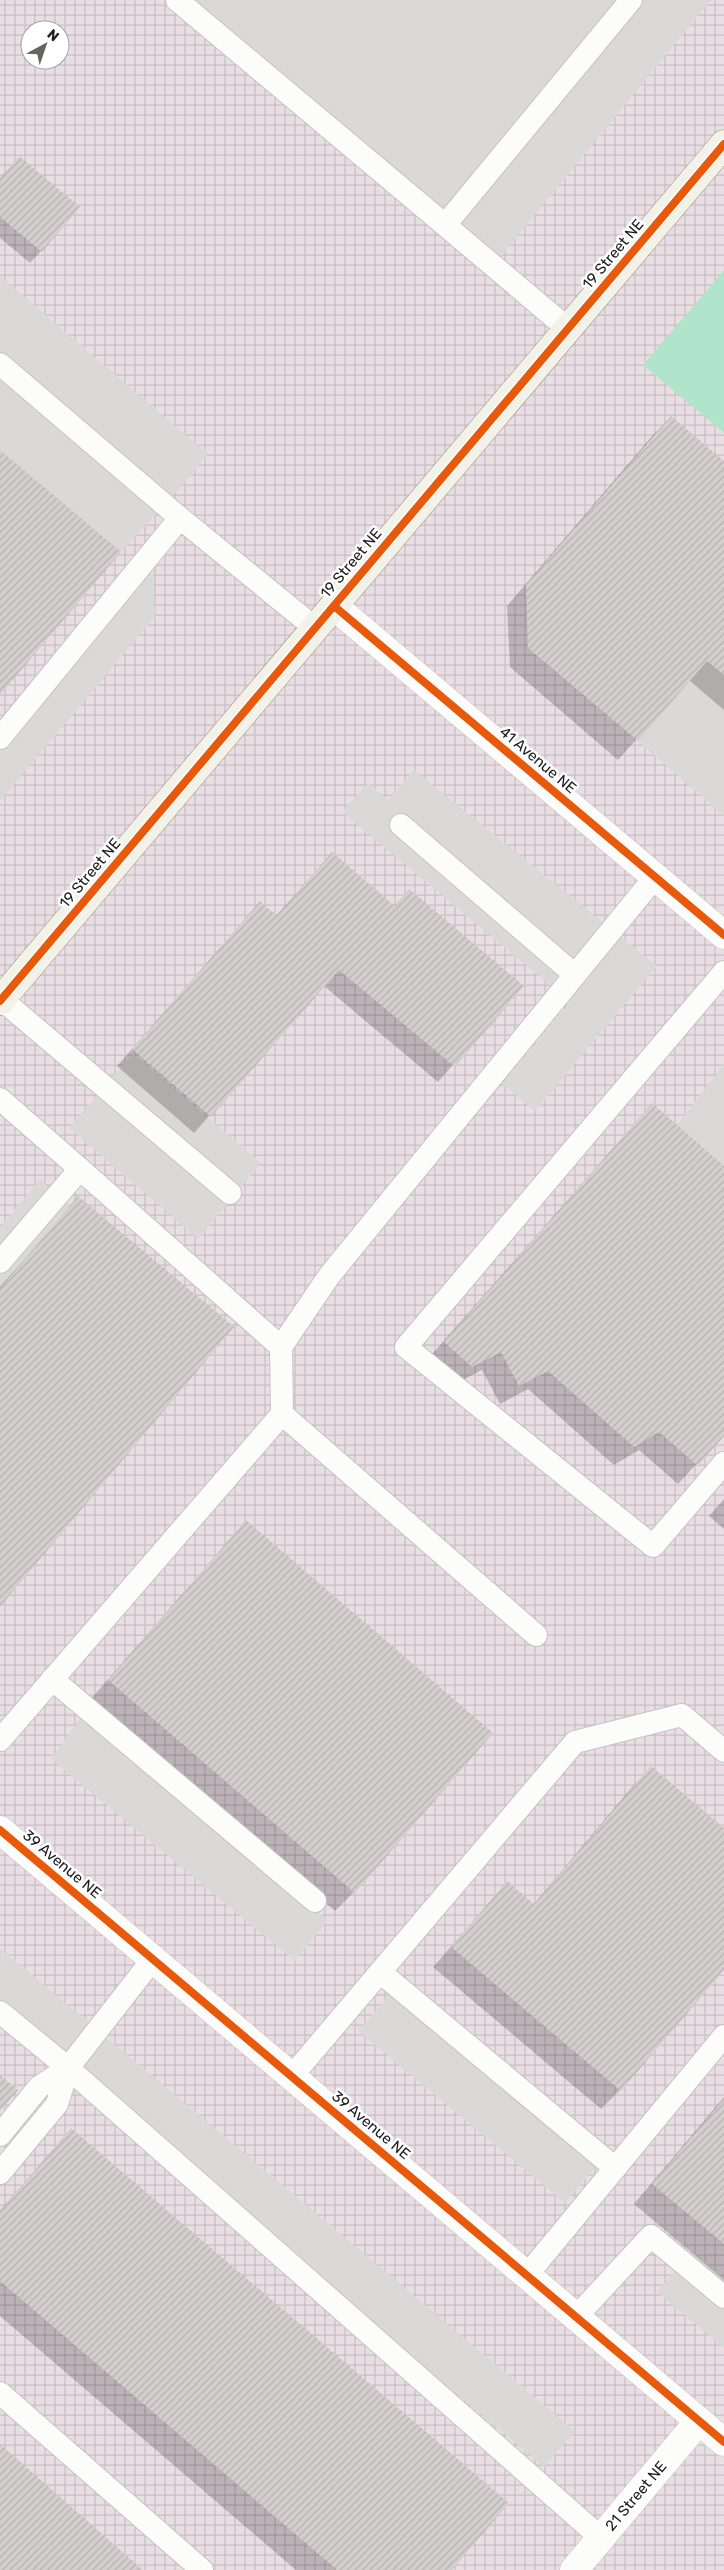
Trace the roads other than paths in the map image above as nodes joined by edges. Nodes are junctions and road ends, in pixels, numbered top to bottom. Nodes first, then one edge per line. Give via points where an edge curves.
1 (177, 0) edge
2 (631, 0) edge
3 (724, 144) edge
4 (445, 225) junction
5 (568, 329) junction
6 (0, 364) edge
7 (180, 518) junction
8 (334, 606) junction
9 (315, 628) junction
10 (0, 738) edge
11 (401, 825) dead end
12 (655, 877) junction
13 (724, 935) edge
14 (724, 972) edge
15 (575, 975) junction
16 (0, 1000) edge
17 (0, 1099) edge
18 (80, 1168) junction
19 (230, 1193) dead end
20 (0, 1262) edge
21 (281, 1347) junction
22 (282, 1414) junction
23 (724, 1463) edge
24 (536, 1635) dead end
25 (52, 1679) junction
26 (0, 1740) edge
27 (724, 1751) edge
28 (0, 1830) edge
29 (315, 1901) dead end
30 (153, 1959) junction
31 (380, 1972) junction
32 (0, 2012) edge
33 (724, 2036) edge
34 (68, 2068) junction
35 (292, 2076) junction
36 (0, 2135) edge
37 (615, 2168) junction
38 (0, 2173) edge
39 (527, 2275) junction
40 (724, 2297) edge
41 (576, 2317) junction
42 (0, 2394) edge
43 (699, 2421) junction
44 (724, 2442) edge
45 (601, 2538) junction
46 (202, 2570) edge
47 (574, 2570) edge

1 - 4 lane
2 - 4 lane
3 - 5 street, 19 Street NE
4 - 5 lane
5 - 8 street, 19 Street NE
6 - 7 lane
7 - 9 lane
7 - 10 lane
8 - 9 street, 19 Street NE
8 - 12 street, 41 Avenue NE
9 - 16 street, 19 Street NE
11 - 15 lane
12 - 13 street, 41 Avenue NE
12 - 15 lane
14 - 23 lane via 406,1347 653,1546
15 - 21 lane via 330,1276
16 - 19 lane
17 - 18 lane
18 - 20 lane
18 - 21 lane
21 - 22 lane
22 - 24 lane
22 - 25 lane
25 - 26 lane
25 - 29 lane
27 - 31 lane via 682,1716 575,1742
28 - 30 street, 39 Avenue NE
30 - 34 lane
30 - 35 street, 39 Avenue NE
31 - 35 lane
31 - 37 lane
32 - 34 lane
33 - 37 lane
34 - 36 lane via 39,2087
34 - 38 lane via 57,2104
34 - 45 lane
35 - 39 street, 39 Avenue NE
37 - 39 lane
39 - 41 street, 39 Avenue NE
40 - 41 lane via 651,2236
41 - 43 street, 39 Avenue NE
42 - 46 lane
43 - 44 street, 39 Avenue NE
43 - 45 street, 21 Street NE
45 - 47 street, 21 Street NE

